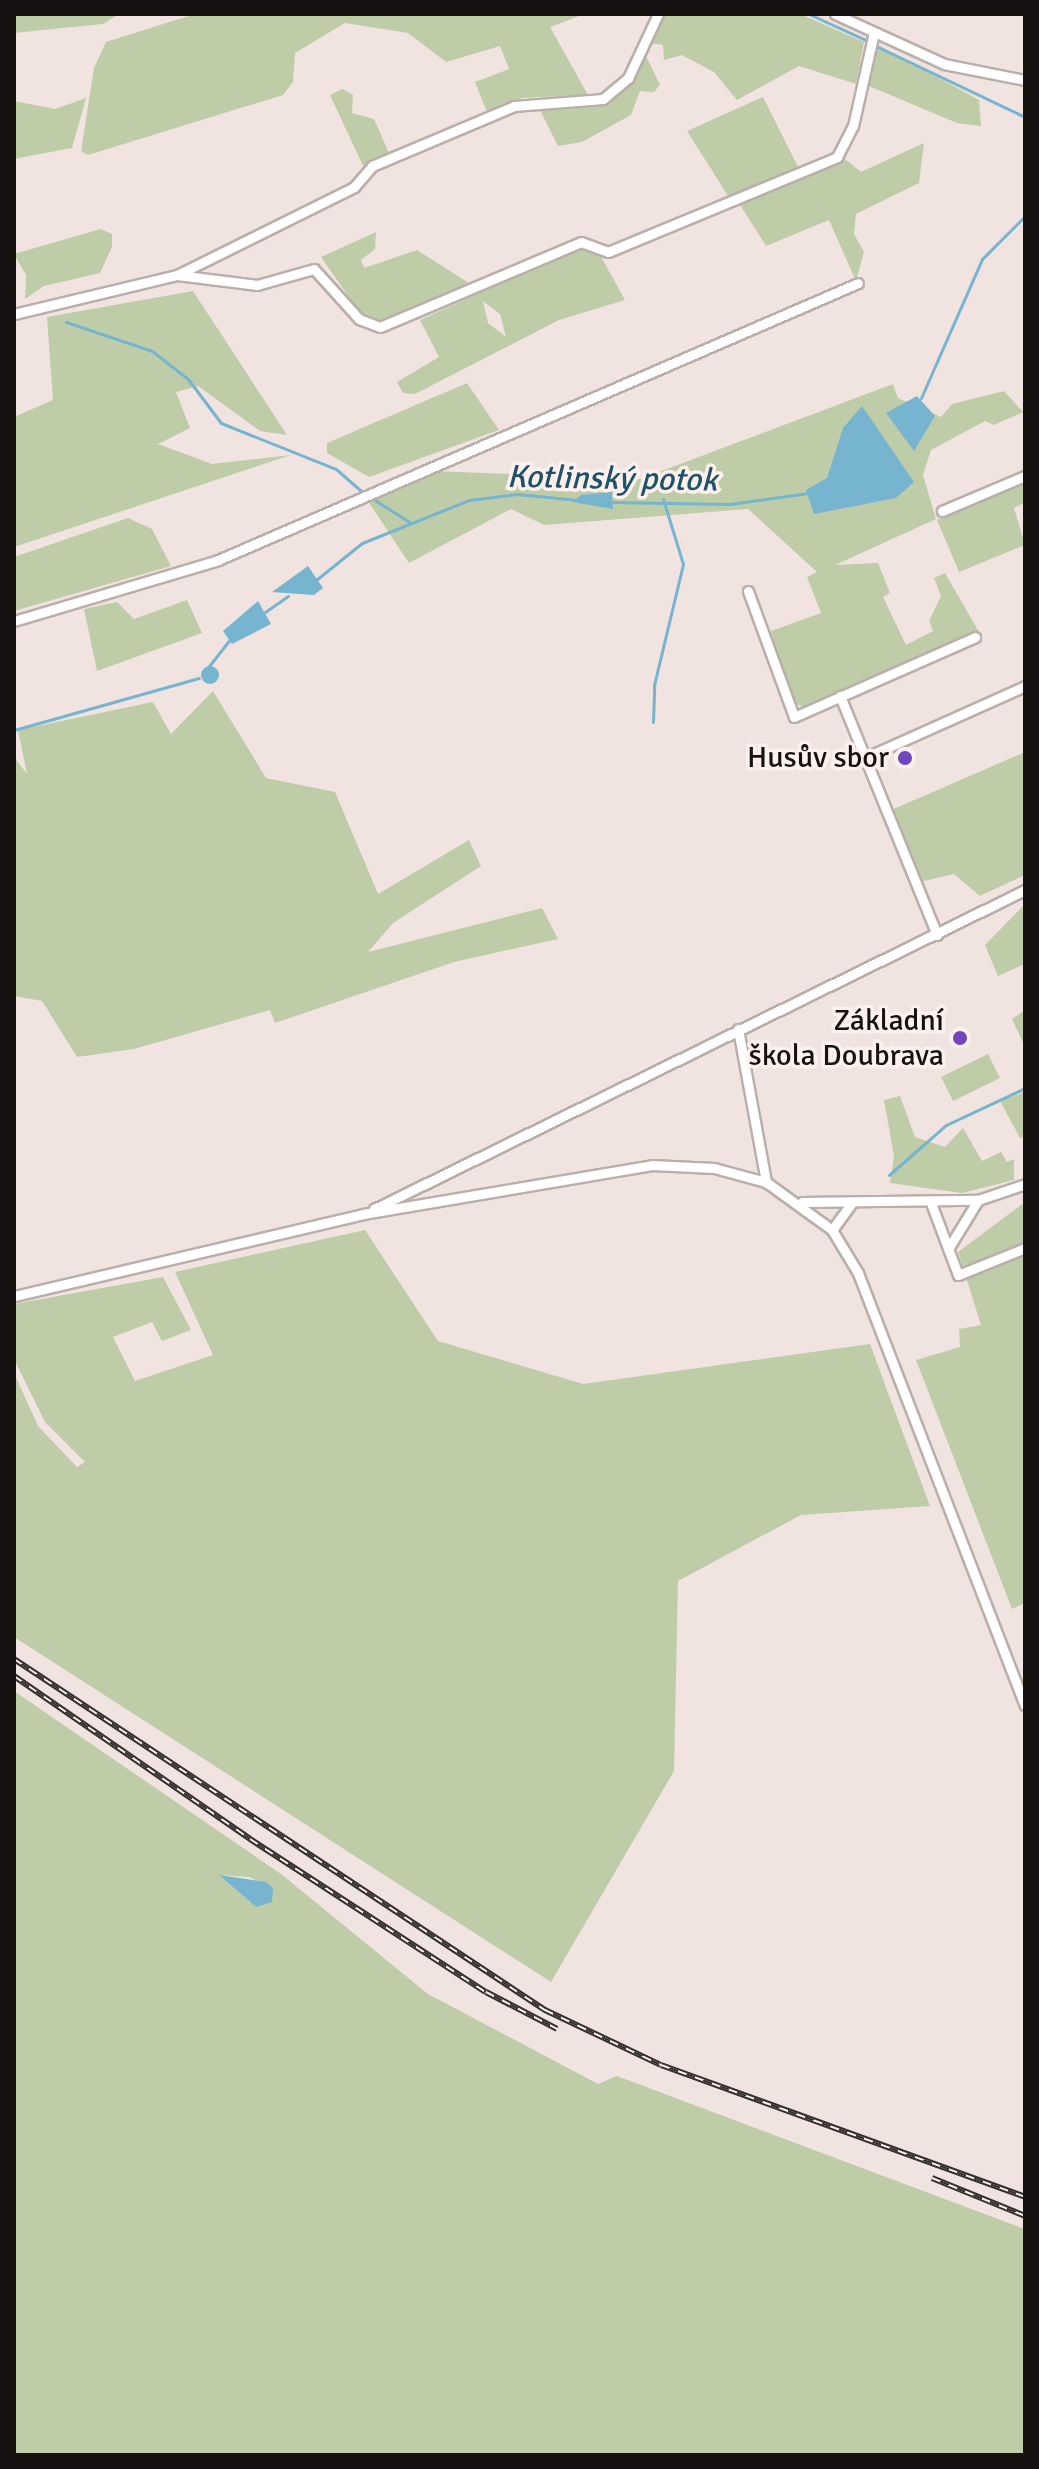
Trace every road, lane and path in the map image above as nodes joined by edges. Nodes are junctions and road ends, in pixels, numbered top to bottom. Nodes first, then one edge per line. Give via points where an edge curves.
1 (658, 14) edge
2 (835, 14) edge
3 (874, 32) junction
4 (1025, 80) edge
5 (177, 275) junction
6 (858, 283) dead end
7 (14, 314) edge
8 (1025, 476) edge
9 (942, 511) dead end
10 (748, 591) dead end
11 (14, 621) edge
12 (975, 637) dead end
13 (1025, 686) edge
14 (840, 696) junction
15 (862, 759) junction
16 (1025, 890) edge
17 (937, 935) junction
18 (738, 1029) junction
19 (766, 1182) junction
20 (1025, 1184) edge
21 (978, 1200) junction
22 (802, 1202) junction
23 (852, 1202) junction
24 (931, 1203) junction
25 (363, 1214) junction
26 (832, 1230) junction
27 (1025, 1248) edge
28 (948, 1249) junction
29 (14, 1296) edge
30 (1025, 1705) edge

1 - 5 street via 628,78 603,99 514,106 372,166 354,187
2 - 3 street
3 - 4 street via 944,64
3 - 5 street via 853,126 837,157 608,252 581,242 380,327 359,319 314,269 257,285
5 - 7 street
6 - 11 street via 218,560
8 - 9 street
10 - 14 street via 794,717
12 - 14 street
13 - 15 street
14 - 15 street
15 - 17 street
16 - 17 street
17 - 18 street
18 - 19 street
18 - 25 street
19 - 22 street
19 - 25 street via 714,1168 652,1165
20 - 21 street
21 - 24 street
21 - 28 street
22 - 23 street
22 - 26 street
23 - 24 street
23 - 26 street
24 - 28 street
25 - 29 street
26 - 30 street via 884,1330
27 - 28 street via 958,1275

